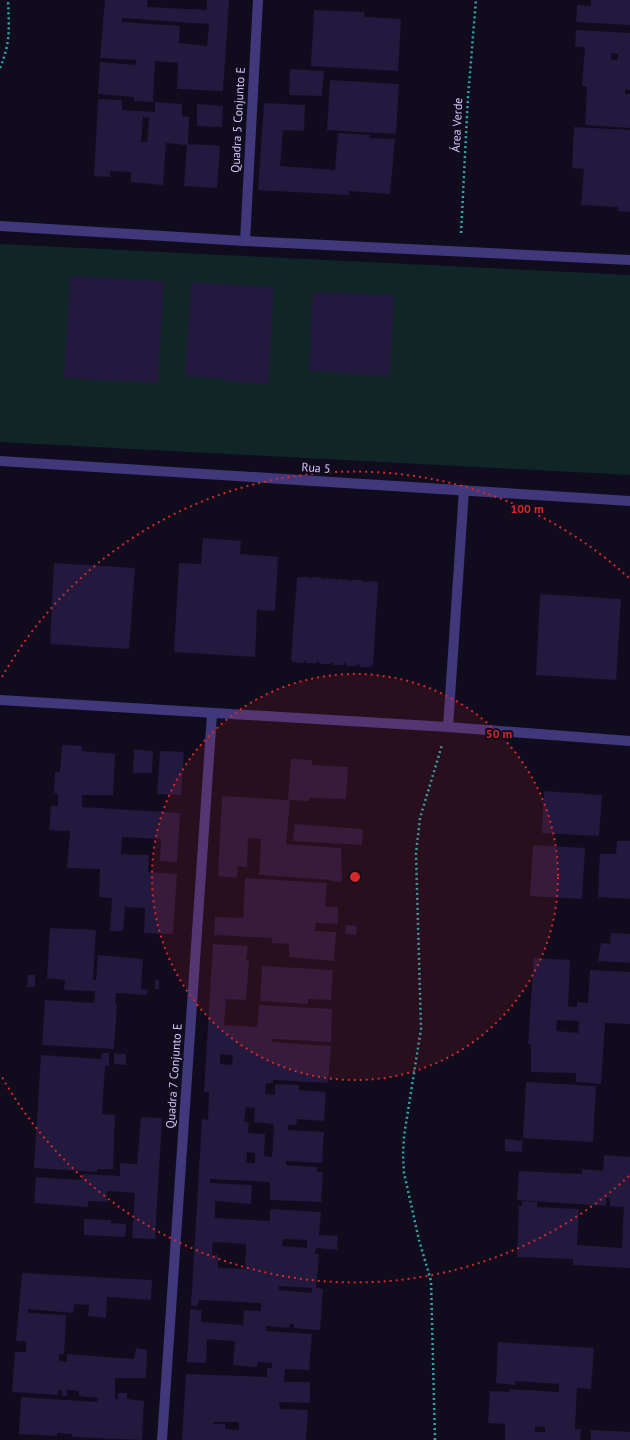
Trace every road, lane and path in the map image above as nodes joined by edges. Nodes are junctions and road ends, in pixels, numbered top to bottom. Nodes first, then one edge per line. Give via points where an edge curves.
1 (8, 0) edge
2 (258, 0) edge
3 (476, 0) edge
4 (0, 68) edge
5 (0, 226) edge
6 (245, 241) junction
7 (460, 251) junction
8 (630, 260) edge
9 (0, 461) edge
10 (464, 490) junction
11 (630, 501) edge
12 (0, 700) edge
13 (212, 714) junction
14 (448, 727) junction
15 (630, 741) edge
16 (162, 1440) edge
17 (435, 1440) edge

1 - 4 path via 10,32 8,47
2 - 6 street, Quadra 5 Conjunto E
3 - 7 path, Área Verde
5 - 6 street
6 - 7 street
7 - 8 street
9 - 10 street, Rua 5
10 - 11 street, Rua 5
10 - 14 street
12 - 13 street
13 - 14 street
13 - 16 street, Quadra 7 Conjunto E
14 - 15 street
14 - 17 path via 420,818 416,853 421,1029 403,1155 405,1180 431,1281

